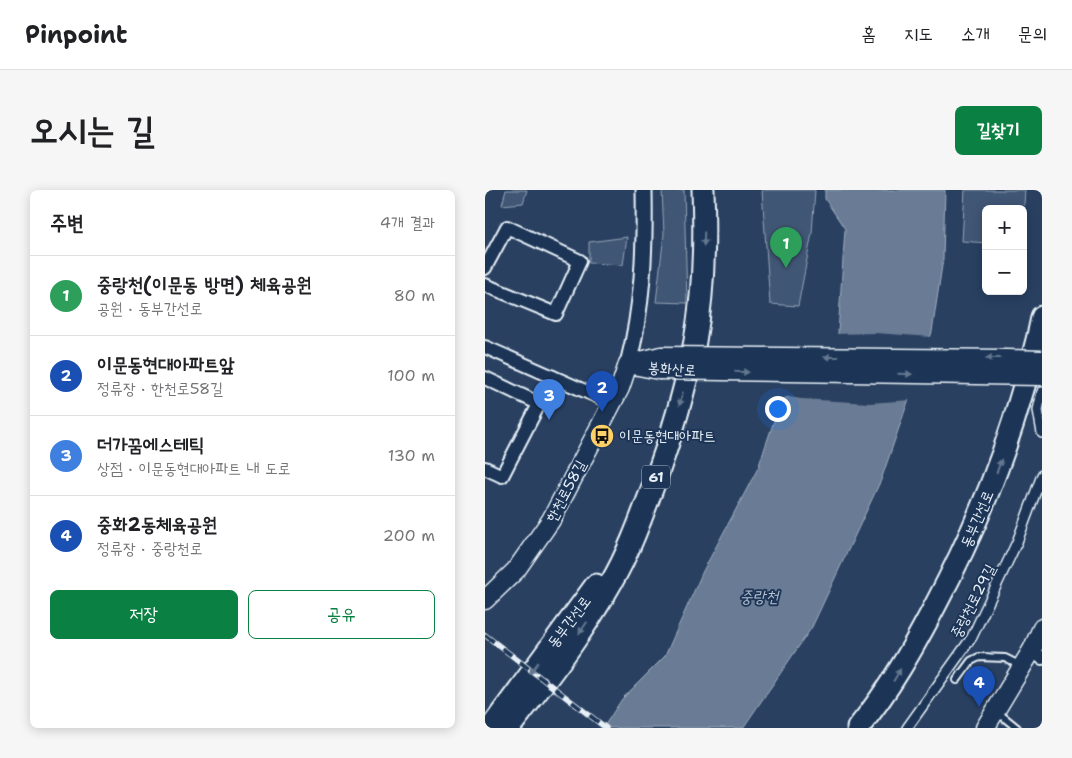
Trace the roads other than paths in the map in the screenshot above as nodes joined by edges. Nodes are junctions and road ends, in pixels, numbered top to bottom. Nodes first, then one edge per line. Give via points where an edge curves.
1 (644, 190) edge
2 (703, 190) edge
3 (485, 268) edge
4 (485, 285) edge
5 (1042, 317) edge
6 (485, 347) edge
7 (1042, 360) edge
8 (660, 363) junction
9 (628, 364) junction
10 (1042, 376) edge
11 (553, 377) junction
12 (485, 378) edge
13 (1042, 392) edge
14 (612, 403) junction
15 (539, 404) junction
16 (1042, 433) edge
17 (485, 468) edge
18 (1042, 475) edge
19 (643, 514) junction
20 (485, 600) edge
21 (1042, 628) edge
22 (1037, 654) edge
23 (1021, 667) junction
24 (957, 680) dead end
25 (876, 706) junction
26 (995, 710) junction
27 (491, 728) edge
28 (509, 728) edge
29 (858, 728) edge
30 (865, 728) edge
31 (907, 728) edge
32 (985, 728) edge
33 (1017, 728) edge

1 - 9 street, 한천로58길 via 644,256 638,318
2 -> 19 highway, 동부간선로 / 61 via 705,236 695,340 679,406
3 - 4 street via 507,227 581,261 556,314
25 -> 5 highway, 동부간선로 via 891,686 929,618 988,497 1015,419
6 - 11 street
7 -> 8 main road, 봉화산로, bridge
8 - 9 main road, 봉화산로
8 -> 10 main road, 봉화산로, bridge
9 - 14 main road, 한천로58길
11 - 14 street
11 - 15 street
12 - 15 street
13 - 16 street via 1038,410
14 - 20 main road, 한천로58길 via 551,520 516,570
15 - 17 street via 502,476
18 - 31 street, 중랑천로29길 via 1017,542 972,637
19 -> 27 highway, 동부간선로 / 61 via 603,575
19 -> 28 highway, 동부간선로 / 61 via 612,581 590,619
21 - 22 main road
22 - 23 main road
23 - 24 lane via 1005,658 979,657 971,661
23 - 26 main road
25 - 29 highway, 동부간선로
25 - 30 highway, 동부간선로
26 - 32 main road
26 - 33 lane

